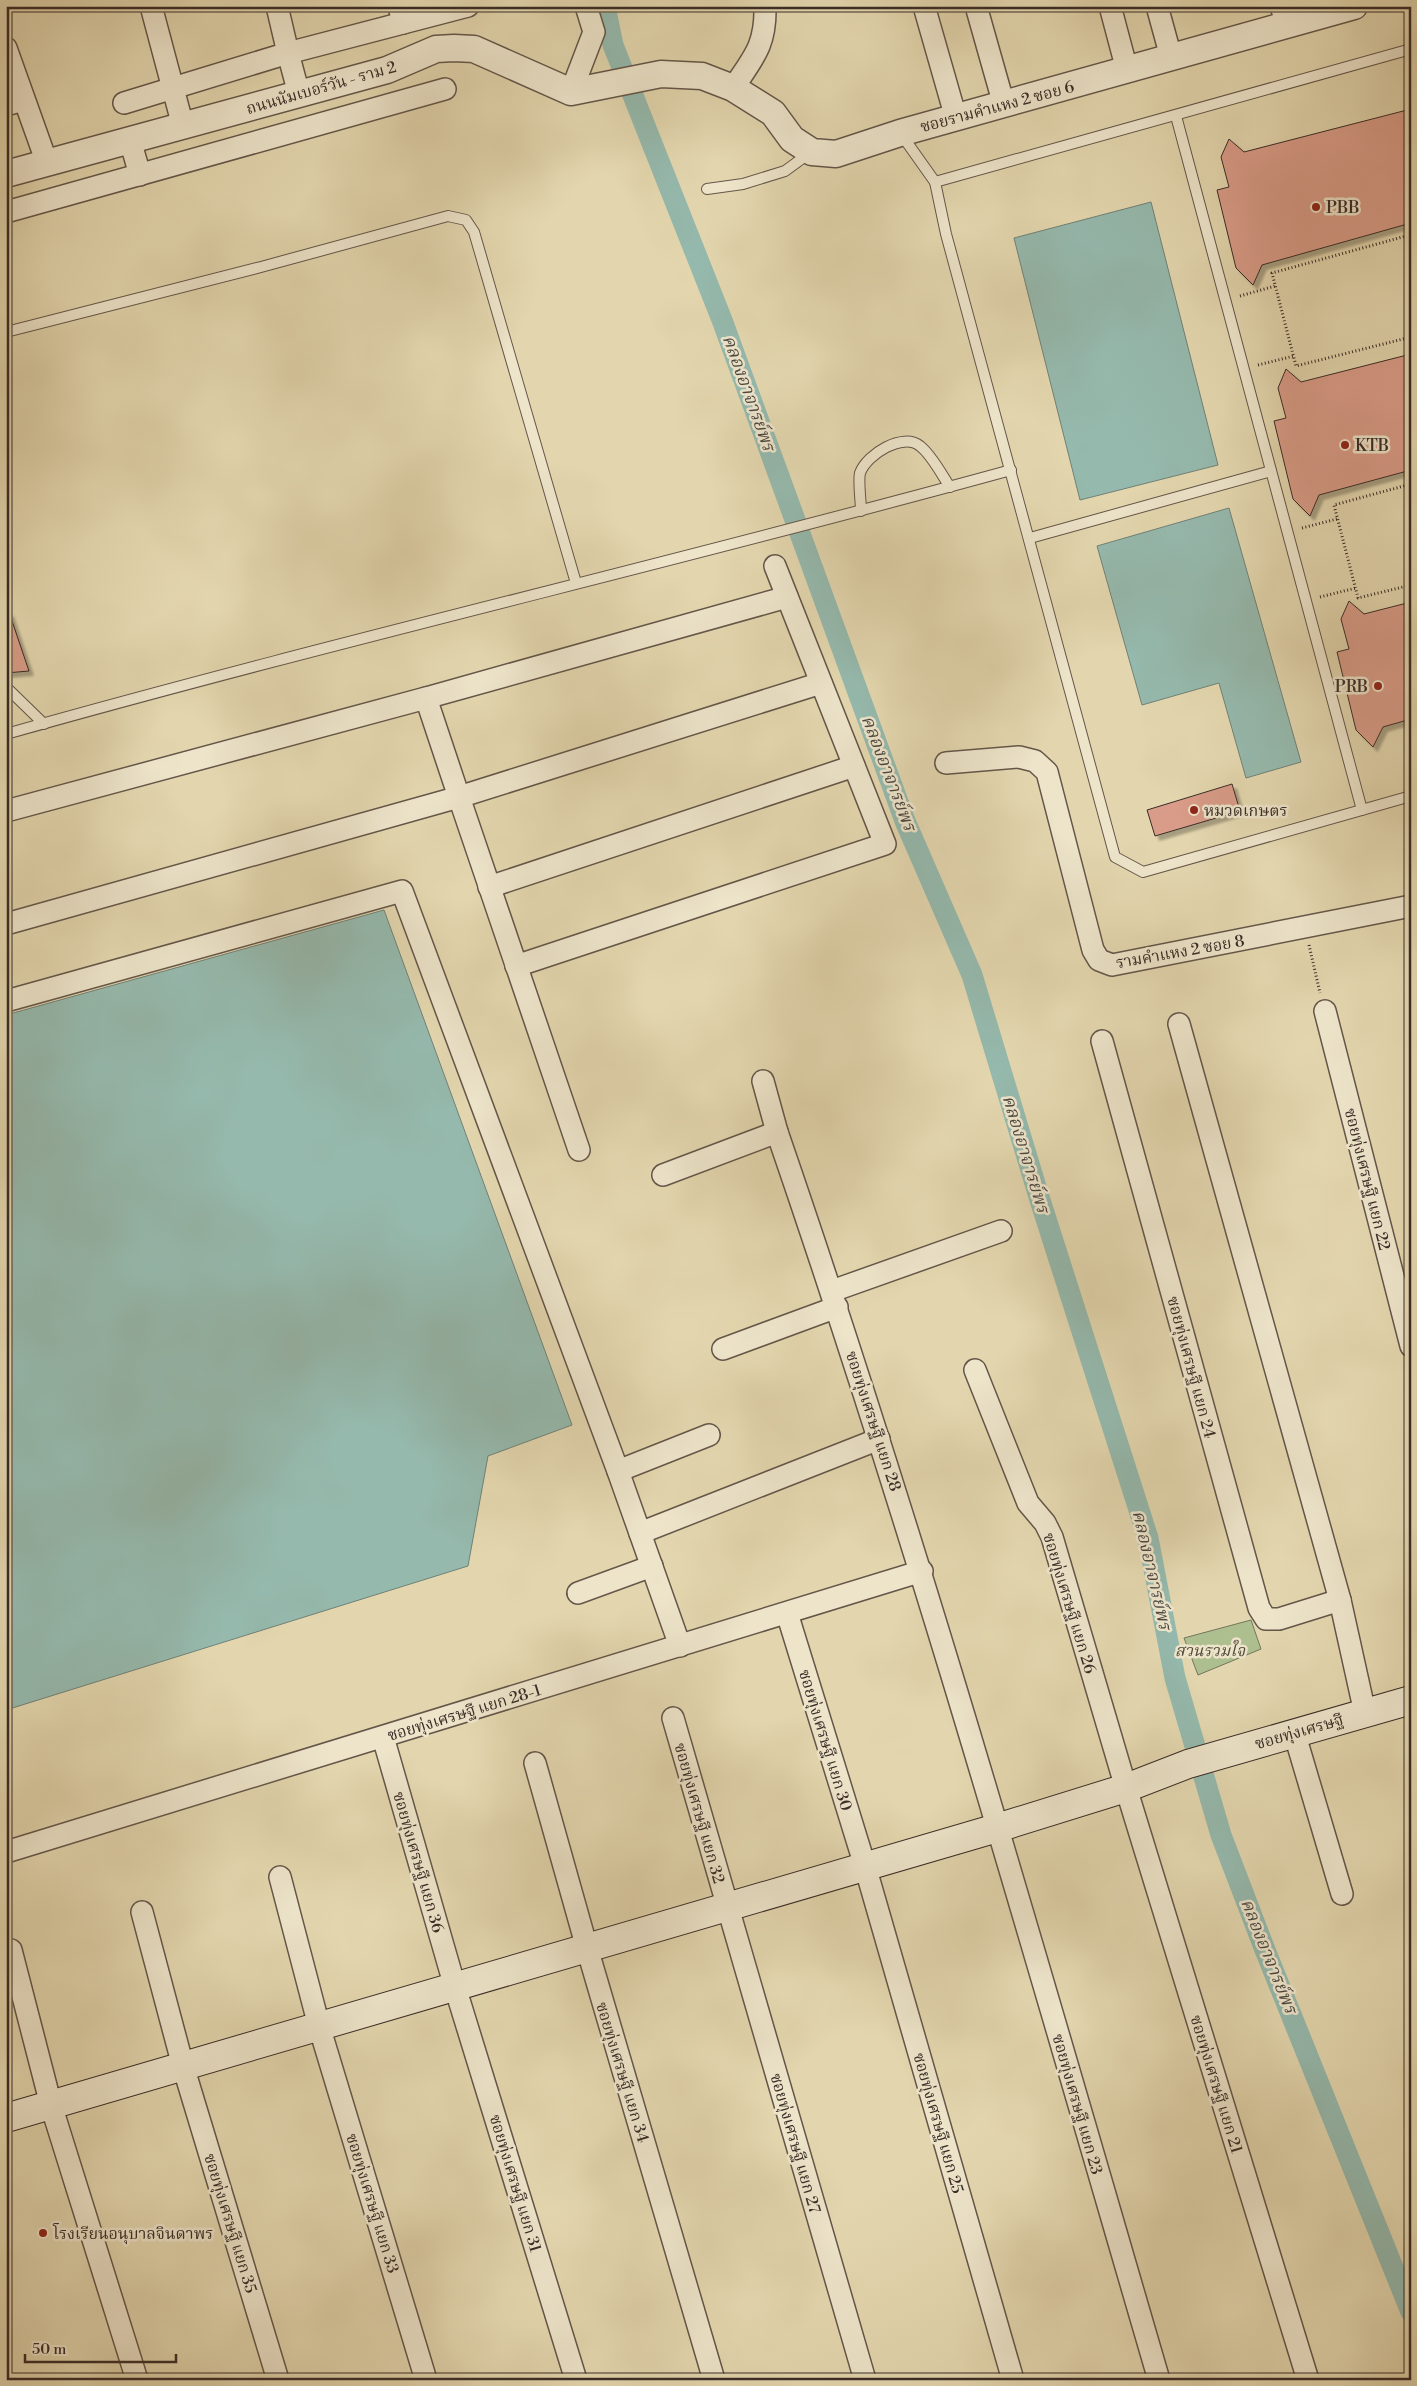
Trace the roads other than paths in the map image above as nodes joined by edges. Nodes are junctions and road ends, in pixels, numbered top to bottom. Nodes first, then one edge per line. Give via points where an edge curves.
1 (151, 6) edge
2 (277, 6) edge
3 (468, 6) edge
4 (586, 6) edge
5 (765, 6) edge
6 (924, 6) edge
7 (976, 6) edge
8 (1110, 6) edge
9 (1157, 6) edge
10 (1354, 6) edge
11 (1327, 10) edge
12 (401, 15) edge
13 (1284, 16) edge
14 (6, 48) edge
15 (1411, 49) edge
16 (288, 53) junction
17 (1171, 57) junction
18 (387, 70) junction
19 (1127, 70) junction
20 (172, 88) junction
21 (734, 88) junction
22 (445, 90) dead end
23 (572, 92) junction
24 (299, 94) junction
25 (15, 102) edge
26 (124, 103) dead end
27 (396, 103) junction
28 (1004, 105) junction
29 (1176, 116) junction
30 (956, 118) junction
31 (183, 126) junction
32 (900, 133) junction
33 (130, 140) junction
34 (812, 152) junction
35 (47, 163) junction
36 (6, 174) edge
37 (140, 175) junction
38 (935, 182) junction
39 (707, 189) dead end
40 (6, 212) edge
41 (6, 332) edge
42 (1011, 470) junction
43 (1271, 471) junction
44 (950, 487) junction
45 (860, 511) junction
46 (1030, 538) junction
47 (775, 566) dead end
48 (576, 583) junction
49 (787, 598) junction
50 (822, 683) junction
51 (6, 687) edge
52 (426, 698) junction
53 (44, 724) junction
54 (6, 734) edge
55 (946, 763) dead end
56 (854, 766) junction
57 (1411, 796) edge
58 (459, 797) junction
59 (1362, 810) junction
60 (6, 811) edge
61 (490, 887) junction
62 (1411, 906) edge
63 (6, 924) edge
64 (516, 966) junction
65 (6, 1001) edge
66 (1325, 1011) road end
67 (1179, 1024) dead end
68 (1102, 1041) dead end
69 (763, 1081) dead end
70 (777, 1132) junction
71 (579, 1150) dead end
72 (663, 1175) dead end
73 (1001, 1231) dead end
74 (835, 1299) junction
75 (1411, 1346) edge
76 (723, 1349) dead end
77 (975, 1370) dead end
78 (709, 1435) dead end
79 (879, 1439) junction
80 (618, 1471) junction
81 (640, 1533) junction
82 (652, 1566) junction
83 (922, 1571) junction
84 (578, 1593) dead end
85 (1340, 1600) junction
86 (787, 1613) junction
87 (680, 1646) junction
88 (1411, 1700) edge
89 (1365, 1713) junction
90 (673, 1718) dead end
91 (1294, 1732) junction
92 (383, 1737) junction
93 (535, 1763) dead end
94 (1126, 1788) junction
95 (997, 1828) junction
96 (6, 1852) edge
97 (865, 1866) junction
98 (280, 1877) dead end
99 (1342, 1894) dead end
100 (727, 1907) junction
101 (142, 1912) dead end
102 (586, 1948) junction
103 (11, 1950) dead end
104 (455, 1987) junction
105 (320, 2026) junction
106 (183, 2066) junction
107 (51, 2105) junction
108 (6, 2118) edge
109 (137, 2380) edge
110 (278, 2380) edge
111 (426, 2380) edge
112 (576, 2380) edge
113 (714, 2380) edge
114 (865, 2380) edge
115 (1013, 2380) edge
116 (1159, 2380) edge
117 (1308, 2380) edge

1 - 20 street
2 - 16 street
3 - 12 street
4 - 23 street via 594,32
5 - 21 street via 766,26 761,46
6 - 30 street
7 - 28 street
8 - 19 street
9 - 17 street
10 - 11 street, ซอยรามคำแหง 2 ซอย 6
11 - 13 street, ซอยรามคำแหง 2 ซอย 6
12 - 16 street
13 - 17 street, ซอยรามคำแหง 2 ซอย 6
14 - 25 street
15 - 29 lane
16 - 20 street
16 - 24 street
17 - 19 street, ซอยรามคำแหง 2 ซอย 6
18 - 23 street, ถนนนัมเบอร์วัน - ราม 2 via 436,49 474,49
18 - 24 street, ถนนนัมเบอร์วัน - ราม 2
18 - 27 street
19 - 28 street, ซอยรามคำแหง 2 ซอย 6
20 - 26 street
20 - 31 street
21 - 23 street via 702,76 661,74
21 - 34 street via 774,113 792,139
22 - 27 street
24 - 31 street, ถนนนัมเบอร์วัน - ราม 2
25 - 35 street
27 - 37 street
28 - 30 street, ซอยรามคำแหง 2 ซอย 6
29 - 38 lane
29 - 43 lane
30 - 32 street, ซอยรามคำแหง 2 ซอย 6
31 - 33 street, ถนนนัมเบอร์วัน - ราม 2
32 - 34 street, ซอยรามคำแหง 2 ซอย 6 via 836,154
32 - 38 lane
33 - 35 street, ถนนนัมเบอร์วัน - ราม 2
33 - 37 street
34 - 39 lane via 785,171 743,184
35 - 36 street, ถนนนัมเบอร์วัน - ราม 2
37 - 40 street
38 - 42 lane
41 - 48 lane via 448,216 466,220 474,232
42 - 44 lane
42 - 46 lane
43 - 46 lane
43 - 59 lane
44 - 45 lane
44 - 45 lane via 920,446 906,440 892,444 872,457 860,473
45 - 48 lane
46 - 59 lane via 1115,857 1143,872
47 - 49 street
48 - 53 lane
49 - 50 street
49 - 52 street
50 - 56 street
50 - 58 street
51 - 53 lane
52 - 58 street
52 - 60 street
53 - 54 lane
55 - 62 street, รามคำแหง 2 ซอย 8 via 1019,757 1035,761 1047,772 1093,950 1100,960 1112,965
56 - 61 street
56 - 64 street via 885,844
57 - 59 lane
58 - 61 street
58 - 63 street
61 - 64 street
64 - 71 street
65 - 80 street via 402,891
66 - 75 street, ซอยทุ่งเศรษฐี แยก 22
67 - 85 street
68 - 85 street, ซอยทุ่งเศรษฐี แยก 24 via 1259,1608 1266,1619 1280,1619
69 - 70 street, ซอยทุ่งเศรษฐี แยก 28
70 - 72 street
70 - 74 street, ซอยทุ่งเศรษฐี แยก 28
73 - 74 street
74 - 76 street
74 - 79 street, ซอยทุ่งเศรษฐี แยก 28
77 - 94 street, ซอยทุ่งเศรษฐี แยก 26 via 1028,1503 1052,1537
78 - 80 street
79 - 81 street
79 - 83 street, ซอยทุ่งเศรษฐี แยก 28
80 - 81 street
81 - 82 street
82 - 84 street
82 - 87 street
83 - 86 street, ซอยทุ่งเศรษฐี แยก 28-1
83 - 95 street, ซอยทุ่งเศรษฐี แยก 28
85 - 89 street
86 - 87 street, ซอยทุ่งเศรษฐี แยก 28-1
86 - 97 street, ซอยทุ่งเศรษฐี แยก 30
87 - 92 street, ซอยทุ่งเศรษฐี แยก 28-1
88 - 89 main road, ซอยทุ่งเศรษฐี
89 - 91 main road, ซอยทุ่งเศรษฐี
90 - 100 street, ซอยทุ่งเศรษฐี แยก 32
91 - 94 main road, ซอยทุ่งเศรษฐี via 1197,1761
91 - 99 street
92 - 96 street, ซอยทุ่งเศรษฐี แยก 28-1
92 - 104 street, ซอยทุ่งเศรษฐี แยก 36
93 - 102 street, ซอยทุ่งเศรษฐี แยก 34
94 - 95 main road, ซอยทุ่งเศรษฐี
94 - 117 street, ซอยทุ่งเศรษฐี แยก 21
95 - 97 main road, ซอยทุ่งเศรษฐี
95 - 116 street, ซอยทุ่งเศรษฐี แยก 23
97 - 100 main road, ซอยทุ่งเศรษฐี
97 - 115 street, ซอยทุ่งเศรษฐี แยก 25
98 - 105 street, ซอยทุ่งเศรษฐี แยก 33
100 - 102 main road, ซอยทุ่งเศรษฐี
100 - 114 street, ซอยทุ่งเศรษฐี แยก 27
101 - 106 street, ซอยทุ่งเศรษฐี แยก 35
102 - 104 main road, ซอยทุ่งเศรษฐี
102 - 113 street, ซอยทุ่งเศรษฐี แยก 34
103 - 107 street
104 - 105 main road, ซอยทุ่งเศรษฐี
104 - 112 street, ซอยทุ่งเศรษฐี แยก 31
105 - 106 main road, ซอยทุ่งเศรษฐี
105 - 111 street, ซอยทุ่งเศรษฐี แยก 33
106 - 107 main road, ซอยทุ่งเศรษฐี
106 - 110 street, ซอยทุ่งเศรษฐี แยก 35
107 - 108 main road, ซอยทุ่งเศรษฐี
107 - 109 street

